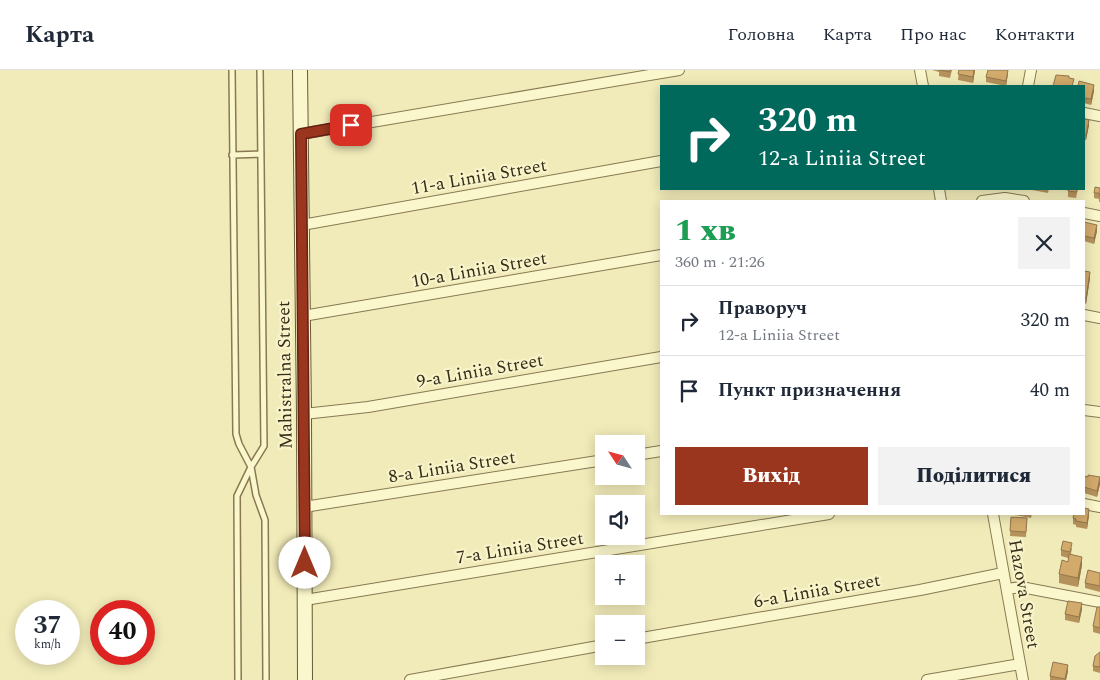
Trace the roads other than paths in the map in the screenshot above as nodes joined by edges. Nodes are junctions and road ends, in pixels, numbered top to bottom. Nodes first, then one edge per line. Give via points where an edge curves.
1 (232, 70) edge
2 (260, 70) edge
3 (300, 70) edge
4 (679, 70) edge
5 (920, 70) edge
6 (1031, 70) edge
7 (923, 85) edge
8 (1028, 85) edge
9 (1085, 113) edge
10 (1100, 116) edge
11 (301, 134) junction
12 (261, 154) junction
13 (232, 155) junction
14 (660, 161) edge
15 (1007, 193) edge
16 (985, 200) edge
17 (1022, 200) edge
18 (1085, 213) edge
19 (1100, 216) edge
20 (302, 225) junction
21 (660, 255) edge
22 (1085, 315) edge
23 (303, 316) junction
24 (1100, 318) edge
25 (660, 357) edge
26 (1085, 410) edge
27 (1100, 412) edge
28 (304, 414) junction
29 (660, 451) edge
30 (645, 454) edge
31 (595, 461) edge
32 (251, 467) junction
33 (1085, 504) edge
34 (304, 507) junction
35 (1100, 507) edge
36 (823, 515) edge
37 (993, 515) edge
38 (1003, 573) junction
39 (1007, 589) junction
40 (306, 600) junction
41 (1100, 602) edge
42 (645, 637) edge
43 (595, 647) edge
44 (1020, 664) junction
45 (238, 680) edge
46 (266, 680) edge
47 (305, 680) edge
48 (410, 680) edge
49 (927, 680) edge
50 (1022, 680) edge

1 - 13 lane
2 - 12 lane
3 - 11 street, Mahistralna Street
4 - 11 street
5 - 7 street
6 - 8 street
9 - 10 street
11 - 20 street, Mahistralna Street
12 - 13 lane
12 - 32 lane via 264,446
13 - 32 lane via 236,434
14 - 20 street, 11-a Liniia Street
15 - 16 street
15 - 17 street
18 - 19 street
20 - 23 street, Mahistralna Street
21 - 23 street, 10-a Liniia Street
22 - 24 street
23 - 28 street, Mahistralna Street
25 - 28 street, 9-a Liniia Street via 368,407
26 - 27 street
28 - 34 street, Mahistralna Street
29 - 30 street
31 - 34 street, 8-a Liniia Street
32 - 45 lane via 238,492 237,503
32 - 46 lane via 256,496 265,520
33 - 35 street
34 - 40 street, Mahistralna Street
36 - 40 street, 7-a Liniia Street
37 - 38 street, Hazova Street
38 - 39 street, Hazova Street
38 - 42 street, 6-a Liniia Street
39 - 41 street via 1021,586
39 - 44 street, Hazova Street
40 - 47 street, Mahistralna Street
43 - 48 street
44 - 49 street
44 - 50 street, Hazova Street

